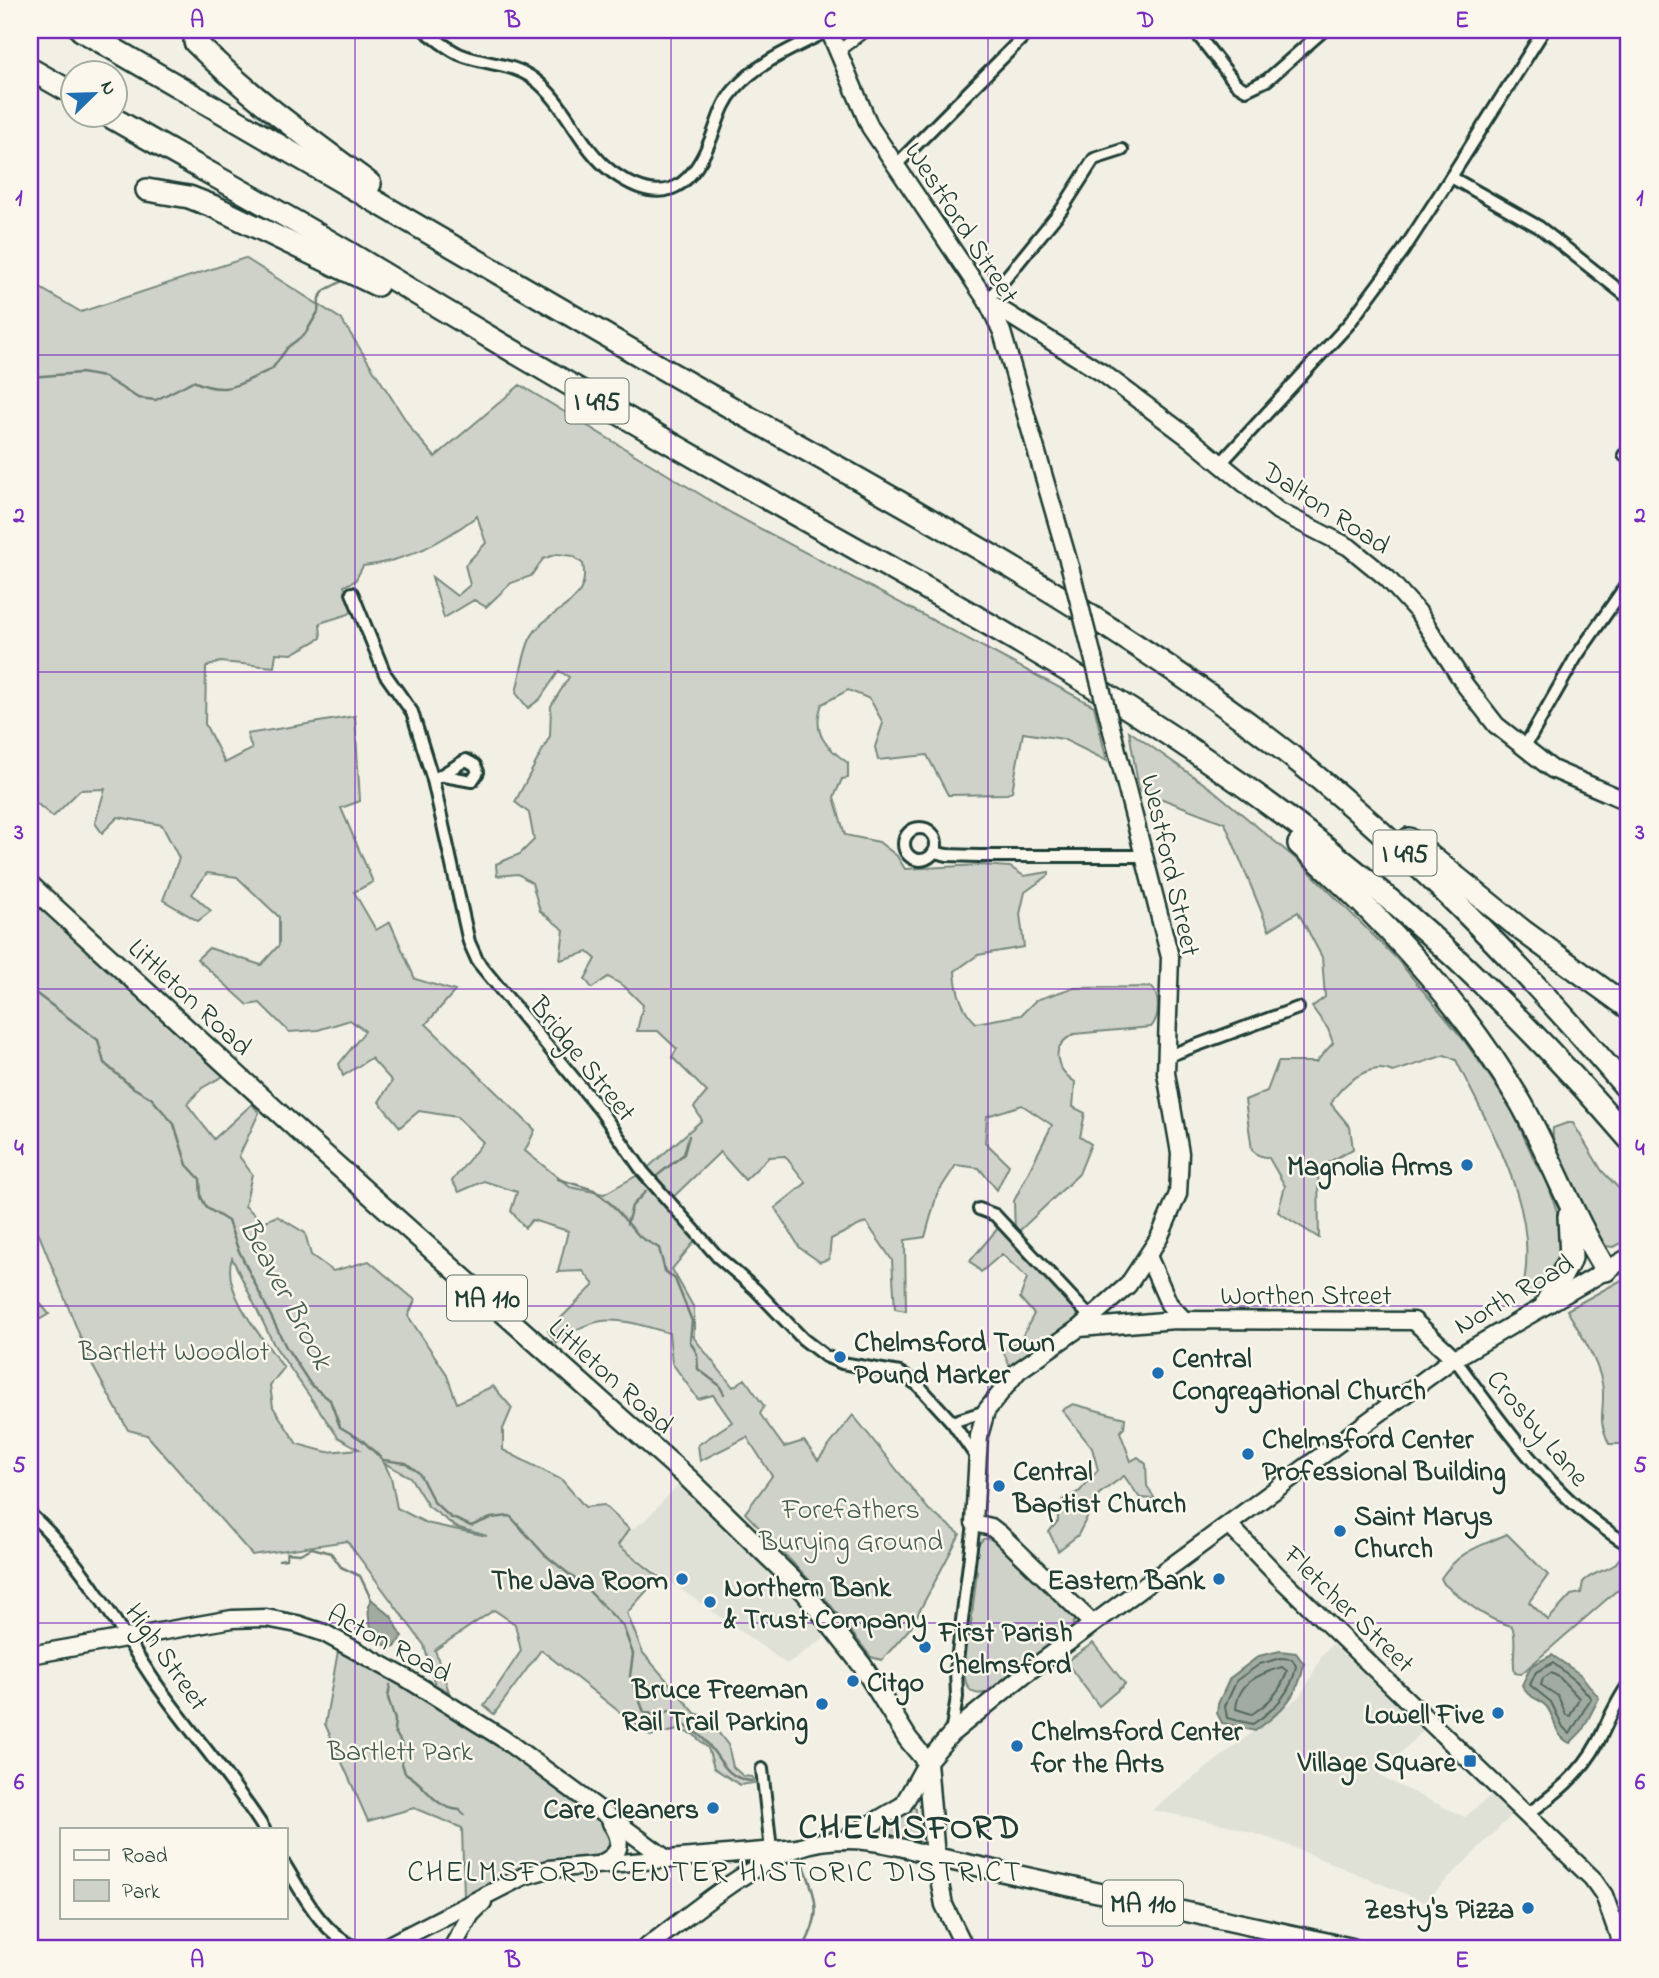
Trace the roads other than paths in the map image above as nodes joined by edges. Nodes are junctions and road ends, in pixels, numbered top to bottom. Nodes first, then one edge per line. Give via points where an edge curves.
1 (81, 30) edge
2 (424, 30) edge
3 (829, 30) edge
4 (866, 30) edge
5 (1030, 30) edge
6 (1194, 30) edge
7 (1324, 30) edge
8 (1544, 30) edge
9 (195, 42) dead end
10 (837, 52) junction
11 (30, 69) edge
12 (60, 86) edge
13 (130, 128) edge
14 (1122, 150) dead end
15 (895, 166) junction
16 (1451, 177) junction
17 (147, 190) dead end
18 (460, 250) junction
19 (1629, 298) edge
20 (987, 301) junction
21 (1033, 329) junction
22 (1007, 346) junction
23 (517, 356) junction
24 (1220, 463) junction
25 (1629, 581) edge
26 (352, 593) dead end
27 (1248, 723) junction
28 (1524, 748) junction
29 (1196, 753) junction
30 (1629, 802) edge
31 (934, 852) dead end
32 (1146, 856) junction
33 (30, 885) edge
34 (1298, 1008) dead end
35 (1629, 1008) edge
36 (1166, 1058) junction
37 (1629, 1091) edge
38 (1629, 1139) edge
39 (1557, 1178) junction
40 (979, 1209) dead end
41 (1149, 1256) junction
42 (1629, 1257) edge
43 (1606, 1270) junction
44 (1547, 1302) junction
45 (1184, 1321) junction
46 (1085, 1323) junction
47 (1454, 1359) junction
48 (986, 1411) junction
49 (952, 1422) junction
50 (977, 1458) junction
51 (30, 1514) edge
52 (974, 1522) junction
53 (1229, 1525) junction
54 (1629, 1545) edge
55 (1093, 1624) junction
56 (126, 1637) junction
57 (30, 1656) edge
58 (1629, 1684) edge
59 (951, 1734) junction
60 (927, 1762) junction
61 (762, 1769) dead end
62 (1528, 1814) junction
63 (608, 1818) junction
64 (263, 1828) edge
65 (844, 1840) junction
66 (799, 1848) junction
67 (771, 1850) junction
68 (717, 1857) junction
69 (935, 1857) junction
70 (668, 1860) junction
71 (597, 1865) junction
72 (287, 1868) edge
73 (722, 1892) junction
74 (487, 1898) junction
75 (407, 1939) junction
76 (357, 1948) edge
77 (383, 1948) edge
78 (423, 1948) edge
79 (452, 1948) edge
80 (645, 1948) edge
81 (965, 1948) edge
82 (1352, 1948) edge
83 (1623, 1948) edge

1 - 18 highway, I 495
2 - 3 street via 460,54 511,66 532,77 603,164 630,183 657,193 677,187 691,173 706,151 724,103 741,81
3 - 10 main road, Westford Street
4 - 10 street
5 - 15 street
6 - 7 street via 1236,84 1246,89 1267,80
8 - 16 street
9 - 18 highway via 294,130
10 - 15 main road, Westford Street via 870,127
11 - 12 highway
13 - 23 highway, I 495 via 373,267
14 - 20 street via 1094,159 1062,209
15 - 20 main road, Westford Street
16 - 19 street via 1539,227
16 - 24 street via 1348,325
17 - 23 highway via 215,207
18 - 27 highway, I 495 via 1063,598
20 - 21 main road, Dalton Road
20 - 22 main road, Westford Street
21 - 22 main road
21 - 24 main road, Dalton Road via 1104,374
22 - 32 main road, Westford Street, bridge
23 - 29 highway, I 495 via 944,599
24 - 28 main road, Dalton Road via 1278,511 1349,548 1387,578 1431,628 1484,711
25 - 28 street via 1576,657
26 - 49 street, Bridge Street via 385,674 412,712 439,778 469,942 478,961 600,1110 643,1172 718,1257 825,1356 900,1373 918,1385
27 - 35 highway via 1319,770
27 - 37 highway, I 495 via 1394,843 1469,913
28 - 30 main road, Dalton Road via 1561,774
29 - 38 highway, I 495 via 1339,858 1415,923 1541,1043
29 - 39 highway via 1338,879 1424,971 1511,1087
31 - 32 street
32 - 36 main road, Westford Street via 1170,957
33 - 60 main road, Littleton Road / MA 110 via 722,1510 833,1625
34 - 36 street
36 - 41 main road, Westford Street via 1181,1179 1175,1204
39 - 43 highway
39 - 44 highway via 1569,1215 1572,1251
40 - 46 street via 995,1215
41 - 45 main road, Worthen Street via 1169,1304
41 - 46 main road, Westford Street via 1119,1294
42 - 43 main road, North Road
43 - 44 main road, North Road
44 - 47 main road, North Road
45 - 46 main road, Worthen Street
45 - 47 main road, Worthen Street via 1413,1321
46 - 48 main road, Westford Street via 1018,1371
47 - 53 main road, North Road
47 - 54 street, Crosby Lane via 1554,1488
48 - 49 street
48 - 50 main road, Westford Street
49 - 50 street, Bridge Street
50 - 52 main road, Westford Street
51 - 56 street, High Street via 70,1558
52 - 55 main road via 1000,1534
52 - 59 street, Westford Street
53 - 55 main road, North Road
53 - 62 main road, Fletcher Street
55 - 59 main road, North Road
56 - 57 main road, Acton Road
56 - 63 main road, Acton Road via 232,1619 266,1618 324,1633 456,1707
56 - 64 street, High Street
58 - 62 street via 1584,1764 1568,1783
59 - 60 main road, North Road
60 - 65 main road, North Road via 903,1805
60 - 69 main road
61 - 67 street
62 - 83 main road, Fletcher Street via 1592,1878 1604,1895
63 - 70 main road, Acton Road
63 - 71 main road via 618,1832 620,1847 612,1858
65 - 66 main road
65 - 69 main road via 895,1845
66 - 67 main road
66 - 73 main road
67 - 68 main road
68 - 70 main road
68 - 73 main road via 730,1868
69 - 81 main road via 944,1905
69 - 82 main road, MA 110
70 - 71 main road
71 - 74 main road via 524,1876
72 - 76 street via 324,1924
73 - 80 main road
74 - 75 main road via 471,1902
74 - 79 main road via 471,1914
75 - 77 main road
75 - 78 main road

